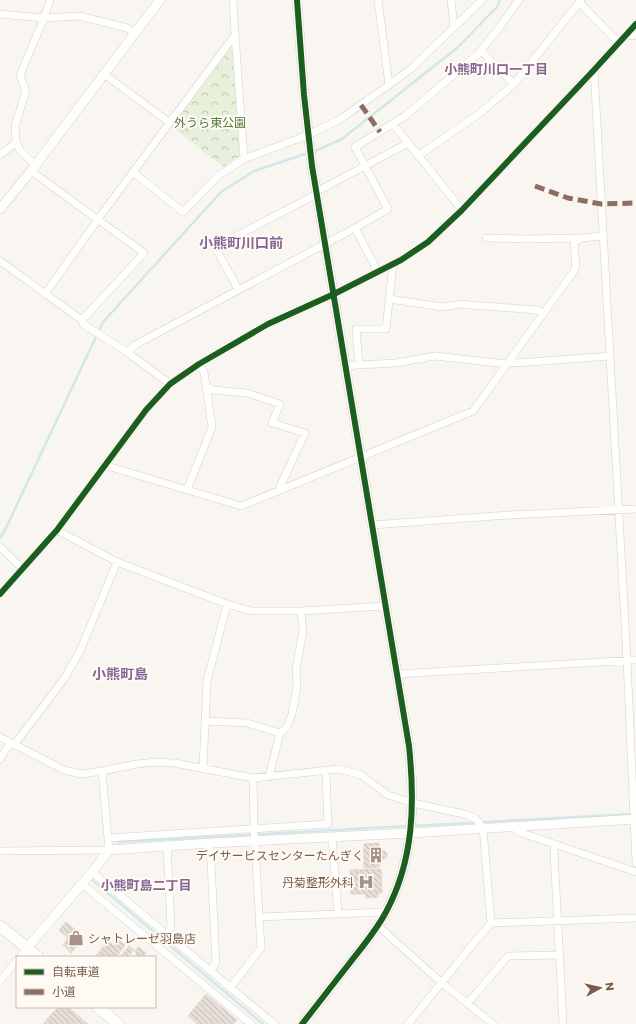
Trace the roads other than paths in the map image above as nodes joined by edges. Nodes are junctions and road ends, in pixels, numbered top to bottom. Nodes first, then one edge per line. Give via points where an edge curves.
1 (50, 0) edge
2 (160, 0) edge
3 (233, 0) edge
4 (297, 0) edge
5 (378, 0) edge
6 (450, 0) edge
7 (482, 0) edge
8 (518, 0) edge
9 (580, 1) edge
10 (0, 14) edge
11 (44, 18) junction
12 (636, 24) edge
13 (454, 28) junction
14 (135, 34) junction
15 (235, 35) junction
16 (627, 35) junction
17 (636, 35) edge
18 (619, 43) junction
19 (481, 51) junction
20 (594, 70) junction
21 (104, 74) junction
22 (514, 84) junction
23 (389, 85) junction
24 (170, 123) junction
25 (393, 124) junction
26 (308, 137) junction
27 (17, 142) junction
28 (408, 143) junction
29 (0, 155) edge
30 (418, 156) junction
31 (244, 159) junction
32 (365, 166) junction
33 (33, 168) junction
34 (133, 172) junction
35 (317, 193) junction
36 (0, 210) edge
37 (462, 210) junction
38 (98, 219) junction
39 (355, 228) junction
40 (602, 236) junction
41 (486, 238) dead end
42 (581, 238) junction
43 (325, 243) junction
44 (0, 261) edge
45 (393, 264) junction
46 (378, 272) junction
47 (238, 289) junction
48 (45, 294) junction
49 (334, 294) junction
50 (389, 299) junction
51 (543, 313) junction
52 (82, 320) junction
53 (127, 352) junction
54 (610, 356) junction
55 (508, 363) junction
56 (199, 364) junction
57 (359, 365) junction
58 (346, 366) junction
59 (170, 384) junction
60 (206, 386) junction
61 (360, 457) junction
62 (104, 465) junction
63 (187, 490) junction
64 (278, 491) junction
65 (636, 509) edge
66 (618, 510) junction
67 (372, 525) junction
68 (57, 530) junction
69 (0, 547) edge
70 (117, 562) junction
71 (23, 569) junction
72 (0, 594) edge
73 (227, 604) junction
74 (385, 606) junction
75 (301, 611) junction
76 (627, 660) junction
77 (636, 660) edge
78 (397, 674) junction
79 (206, 721) junction
80 (280, 733) junction
81 (0, 737) edge
82 (12, 744) junction
83 (0, 759) edge
84 (203, 768) junction
85 (102, 772) junction
86 (326, 772) junction
87 (269, 777) junction
88 (253, 778) junction
89 (412, 803) junction
90 (635, 819) edge
91 (512, 826) junction
92 (483, 828) junction
93 (329, 832) junction
94 (410, 833) junction
95 (255, 834) junction
96 (108, 838) junction
97 (184, 838) junction
98 (210, 843) junction
99 (554, 844) junction
100 (167, 845) junction
101 (109, 850) junction
102 (0, 851) edge
103 (636, 863) edge
104 (92, 872) junction
105 (636, 872) edge
106 (82, 884) junction
107 (386, 912) junction
108 (338, 914) junction
109 (260, 917) junction
110 (636, 918) edge
111 (557, 922) junction
112 (491, 923) junction
113 (0, 926) edge
114 (378, 926) junction
115 (166, 935) junction
116 (27, 948) junction
117 (559, 955) junction
118 (21, 956) edge
119 (37, 956) edge
120 (16, 961) edge
121 (211, 971) junction
122 (0, 981) edge
123 (442, 983) junction
124 (230, 988) junction
125 (468, 1003) junction
126 (99, 1008) edge
127 (118, 1024) edge
128 (251, 1024) edge
129 (274, 1024) edge
130 (302, 1024) edge
131 (408, 1024) edge
132 (493, 1024) edge
133 (563, 1024) edge

1 - 11 street
2 - 14 street
3 - 15 street
4 - 26 street
5 - 23 street
6 - 13 street
7 - 13 street
8 - 19 street
9 - 18 street
9 - 22 street
10 - 11 street
11 - 14 street via 79,16 128,28
11 - 27 street via 20,75 26,91 15,126
12 - 16 street
13 - 23 street via 412,68
14 - 21 street
15 - 24 street
15 - 31 street
16 - 17 street
16 - 18 street
18 - 20 street
19 - 22 street
19 - 25 street
20 - 37 street
20 - 40 street
21 - 24 street
21 - 33 street
22 - 30 street via 480,113
23 - 26 street
24 - 34 street
25 - 28 street
25 - 32 street via 355,147
26 - 31 street
26 - 35 street
27 - 29 street
27 - 33 street
28 - 30 street
28 - 32 street
30 - 37 street
31 - 34 street via 218,176 183,212
32 - 35 street
32 - 39 street via 388,208
33 - 36 street
33 - 38 street
34 - 38 street
35 - 43 street
35 - 47 street via 215,247
37 - 45 street via 428,242
38 - 48 street
38 - 52 street via 144,253
39 - 43 street
39 - 46 street
40 - 42 street
40 - 54 street
41 - 42 street
42 - 51 street via 574,243 574,271
43 - 47 street
43 - 49 street
44 - 48 street
45 - 46 street
45 - 50 street
46 - 49 street
47 - 53 street via 135,345
48 - 52 street
49 - 56 street via 268,324
49 - 58 street
50 - 51 street via 443,307 460,304 537,310
50 - 57 street via 386,329 356,329
51 - 55 street
52 - 53 street via 87,327
53 - 59 street
54 - 55 street
54 - 66 street
55 - 57 street via 435,356 396,363
55 - 61 street via 473,411
56 - 59 street
56 - 60 street via 204,372
57 - 58 street
58 - 61 street
59 - 62 street via 146,410
60 - 63 street via 212,427
60 - 64 street via 212,390 247,393 280,404 272,423 305,433
61 - 64 street
61 - 67 street
62 - 63 street
62 - 68 street
63 - 64 street via 241,506
65 - 66 street
66 - 67 street
66 - 76 street
67 - 74 street
68 - 70 street
68 - 71 street
69 - 71 street
70 - 73 street
70 - 82 street via 64,679
71 - 72 street
73 - 75 street via 250,611
73 - 79 street via 207,681
74 - 75 street
74 - 78 street
75 - 80 street via 303,631 296,669 297,687 292,714 287,727
76 - 77 street
76 - 78 street
76 - 90 street
78 - 89 street via 409,746
79 - 80 street via 247,723
79 - 84 street
80 - 87 street
81 - 82 street
82 - 83 street
82 - 85 street via 64,770 81,774
84 - 85 street via 157,762
84 - 88 street
85 - 96 street
86 - 87 street
86 - 89 street via 339,769 361,775 388,795
86 - 93 street
87 - 88 street
88 - 95 street
89 - 92 street via 468,815 476,819
89 - 94 street
90 - 91 street
90 - 103 street
91 - 92 street
91 - 99 street via 519,832
92 - 94 street
92 - 112 street
93 - 94 street
93 - 95 street
93 - 95 street
93 - 108 street
94 - 107 street via 398,887
95 - 97 street
95 - 98 street
95 - 109 street
96 - 97 street
96 - 101 street
97 - 98 street
97 - 100 street
98 - 121 street via 216,962
99 - 105 street
99 - 111 street
100 - 101 street
100 - 115 street via 170,927
101 - 102 street
101 - 104 street
104 - 106 street
104 - 115 street
106 - 116 street
106 - 128 street
107 - 108 street
107 - 114 street
108 - 109 street
109 - 124 street via 261,948
110 - 111 street
111 - 112 street
111 - 117 street
112 - 123 street
113 - 116 main road
114 - 123 street
114 - 130 street
115 - 121 street
116 - 118 street
116 - 119 main road
117 - 125 street via 508,956
117 - 133 street
120 - 122 street
121 - 124 street
123 - 125 street
123 - 131 street
124 - 129 street
125 - 132 street
126 - 127 main road

